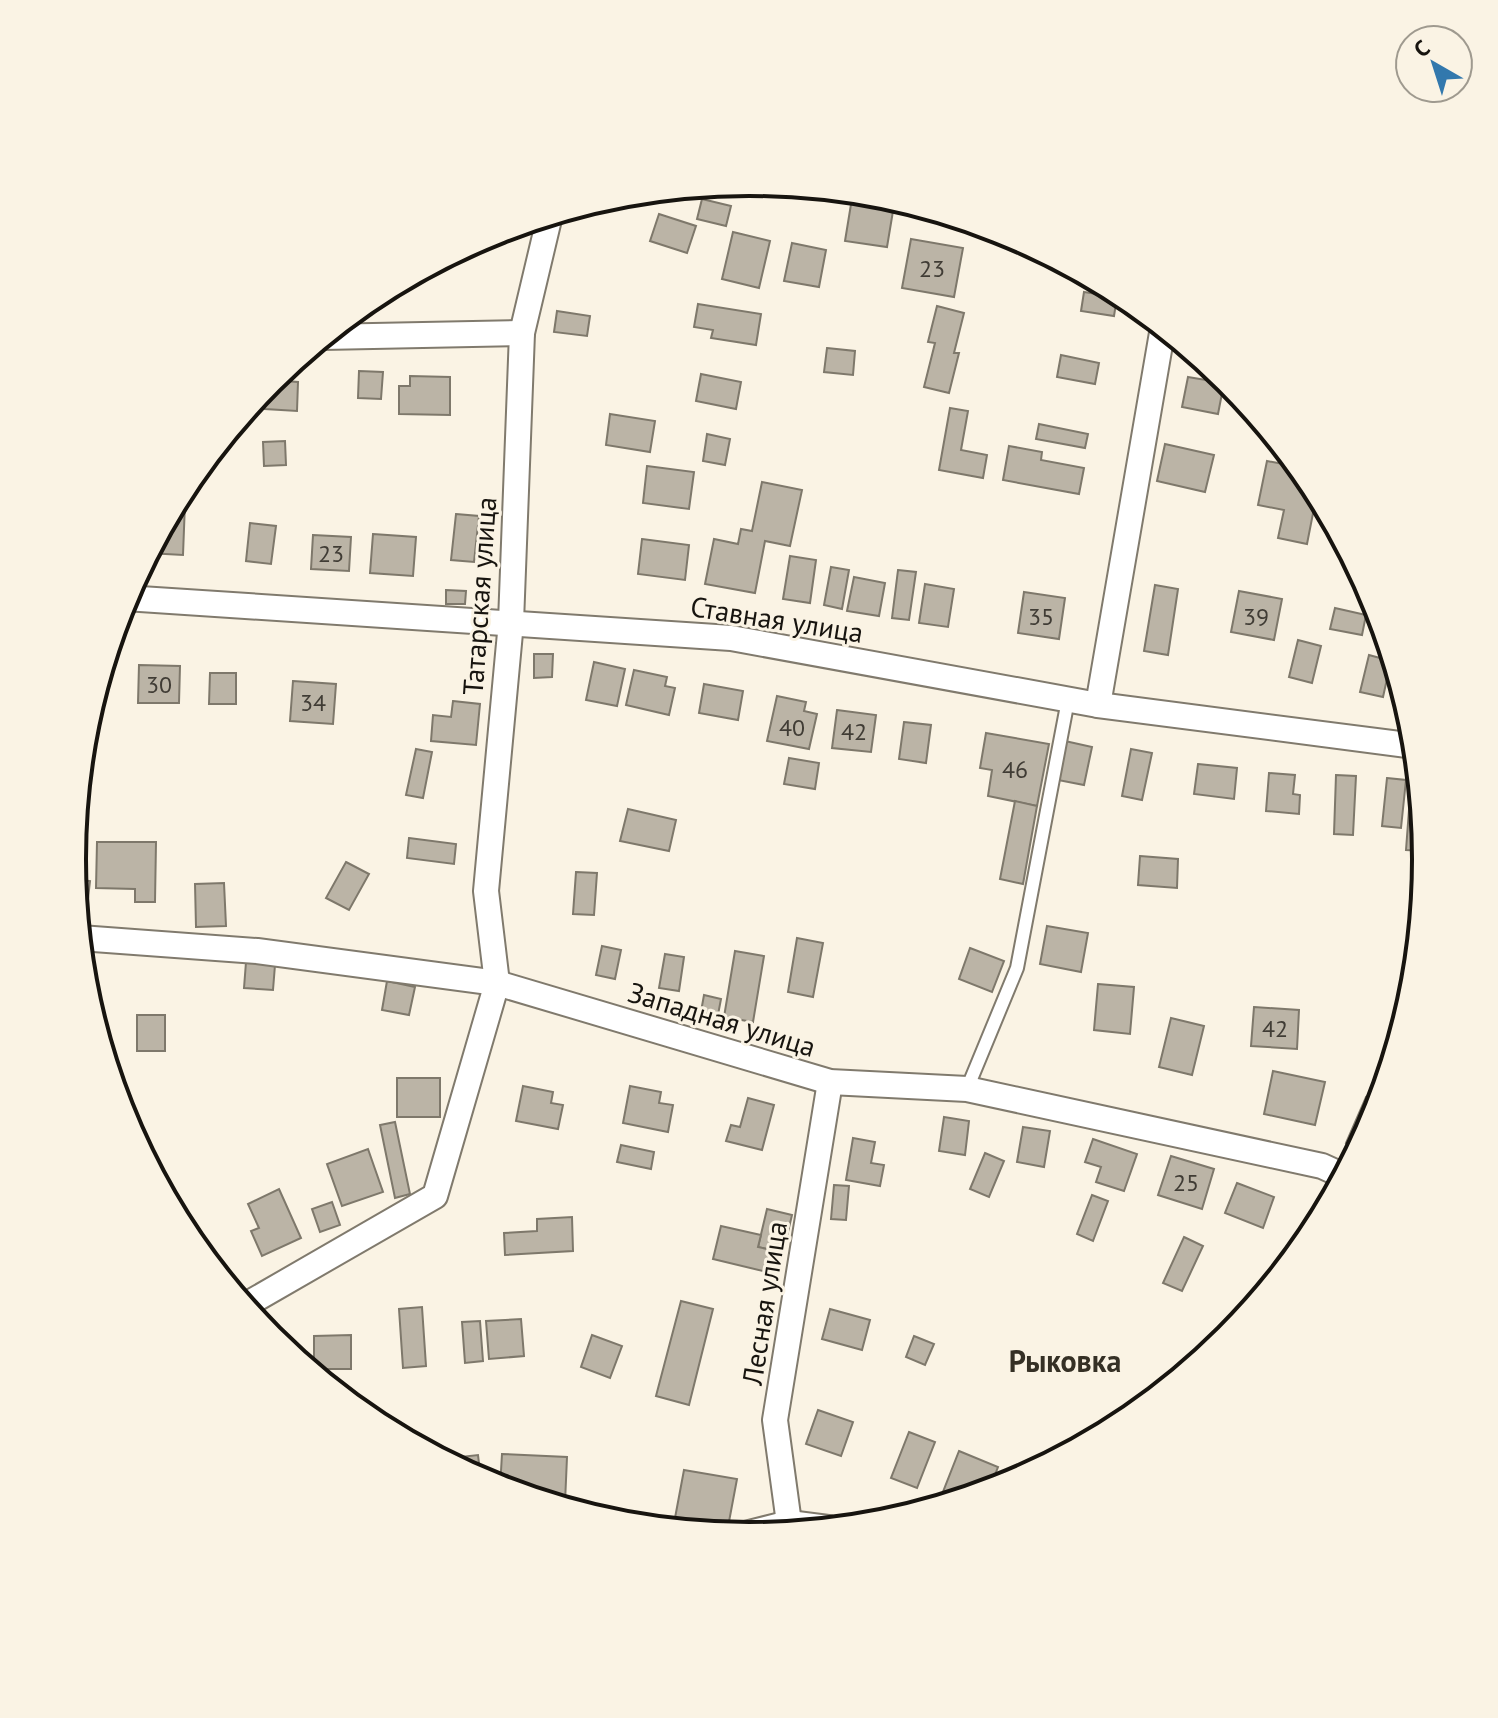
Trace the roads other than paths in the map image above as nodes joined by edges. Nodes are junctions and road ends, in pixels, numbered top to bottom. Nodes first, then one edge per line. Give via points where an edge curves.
1 (547, 228) edge
2 (522, 333) junction
3 (341, 337) edge
4 (1161, 340) edge
5 (139, 599) edge
6 (511, 622) junction
7 (1068, 700) junction
8 (1098, 705) junction
9 (1401, 744) edge
10 (91, 939) edge
11 (497, 983) junction
12 (830, 1082) junction
13 (967, 1089) junction
14 (1334, 1171) edge
15 (255, 1300) edge
16 (786, 1521) edge

1 - 2 street, Татарская улица
2 - 3 street
2 - 6 street, Татарская улица
4 - 8 street
5 - 6 street, Ставная улица
6 - 7 street, Ставная улица via 731,638
6 - 11 street, Татарская улица via 486,891
7 - 8 street, Ставная улица
7 - 13 lane via 1017,968
8 - 9 street, Ставная улица
10 - 11 street, Западная улица via 257,951
11 - 12 street, Западная улица
11 - 15 street via 435,1196
12 - 13 street, Западная улица
12 - 16 street, Лесная улица via 775,1420
13 - 14 street, Западная улица

